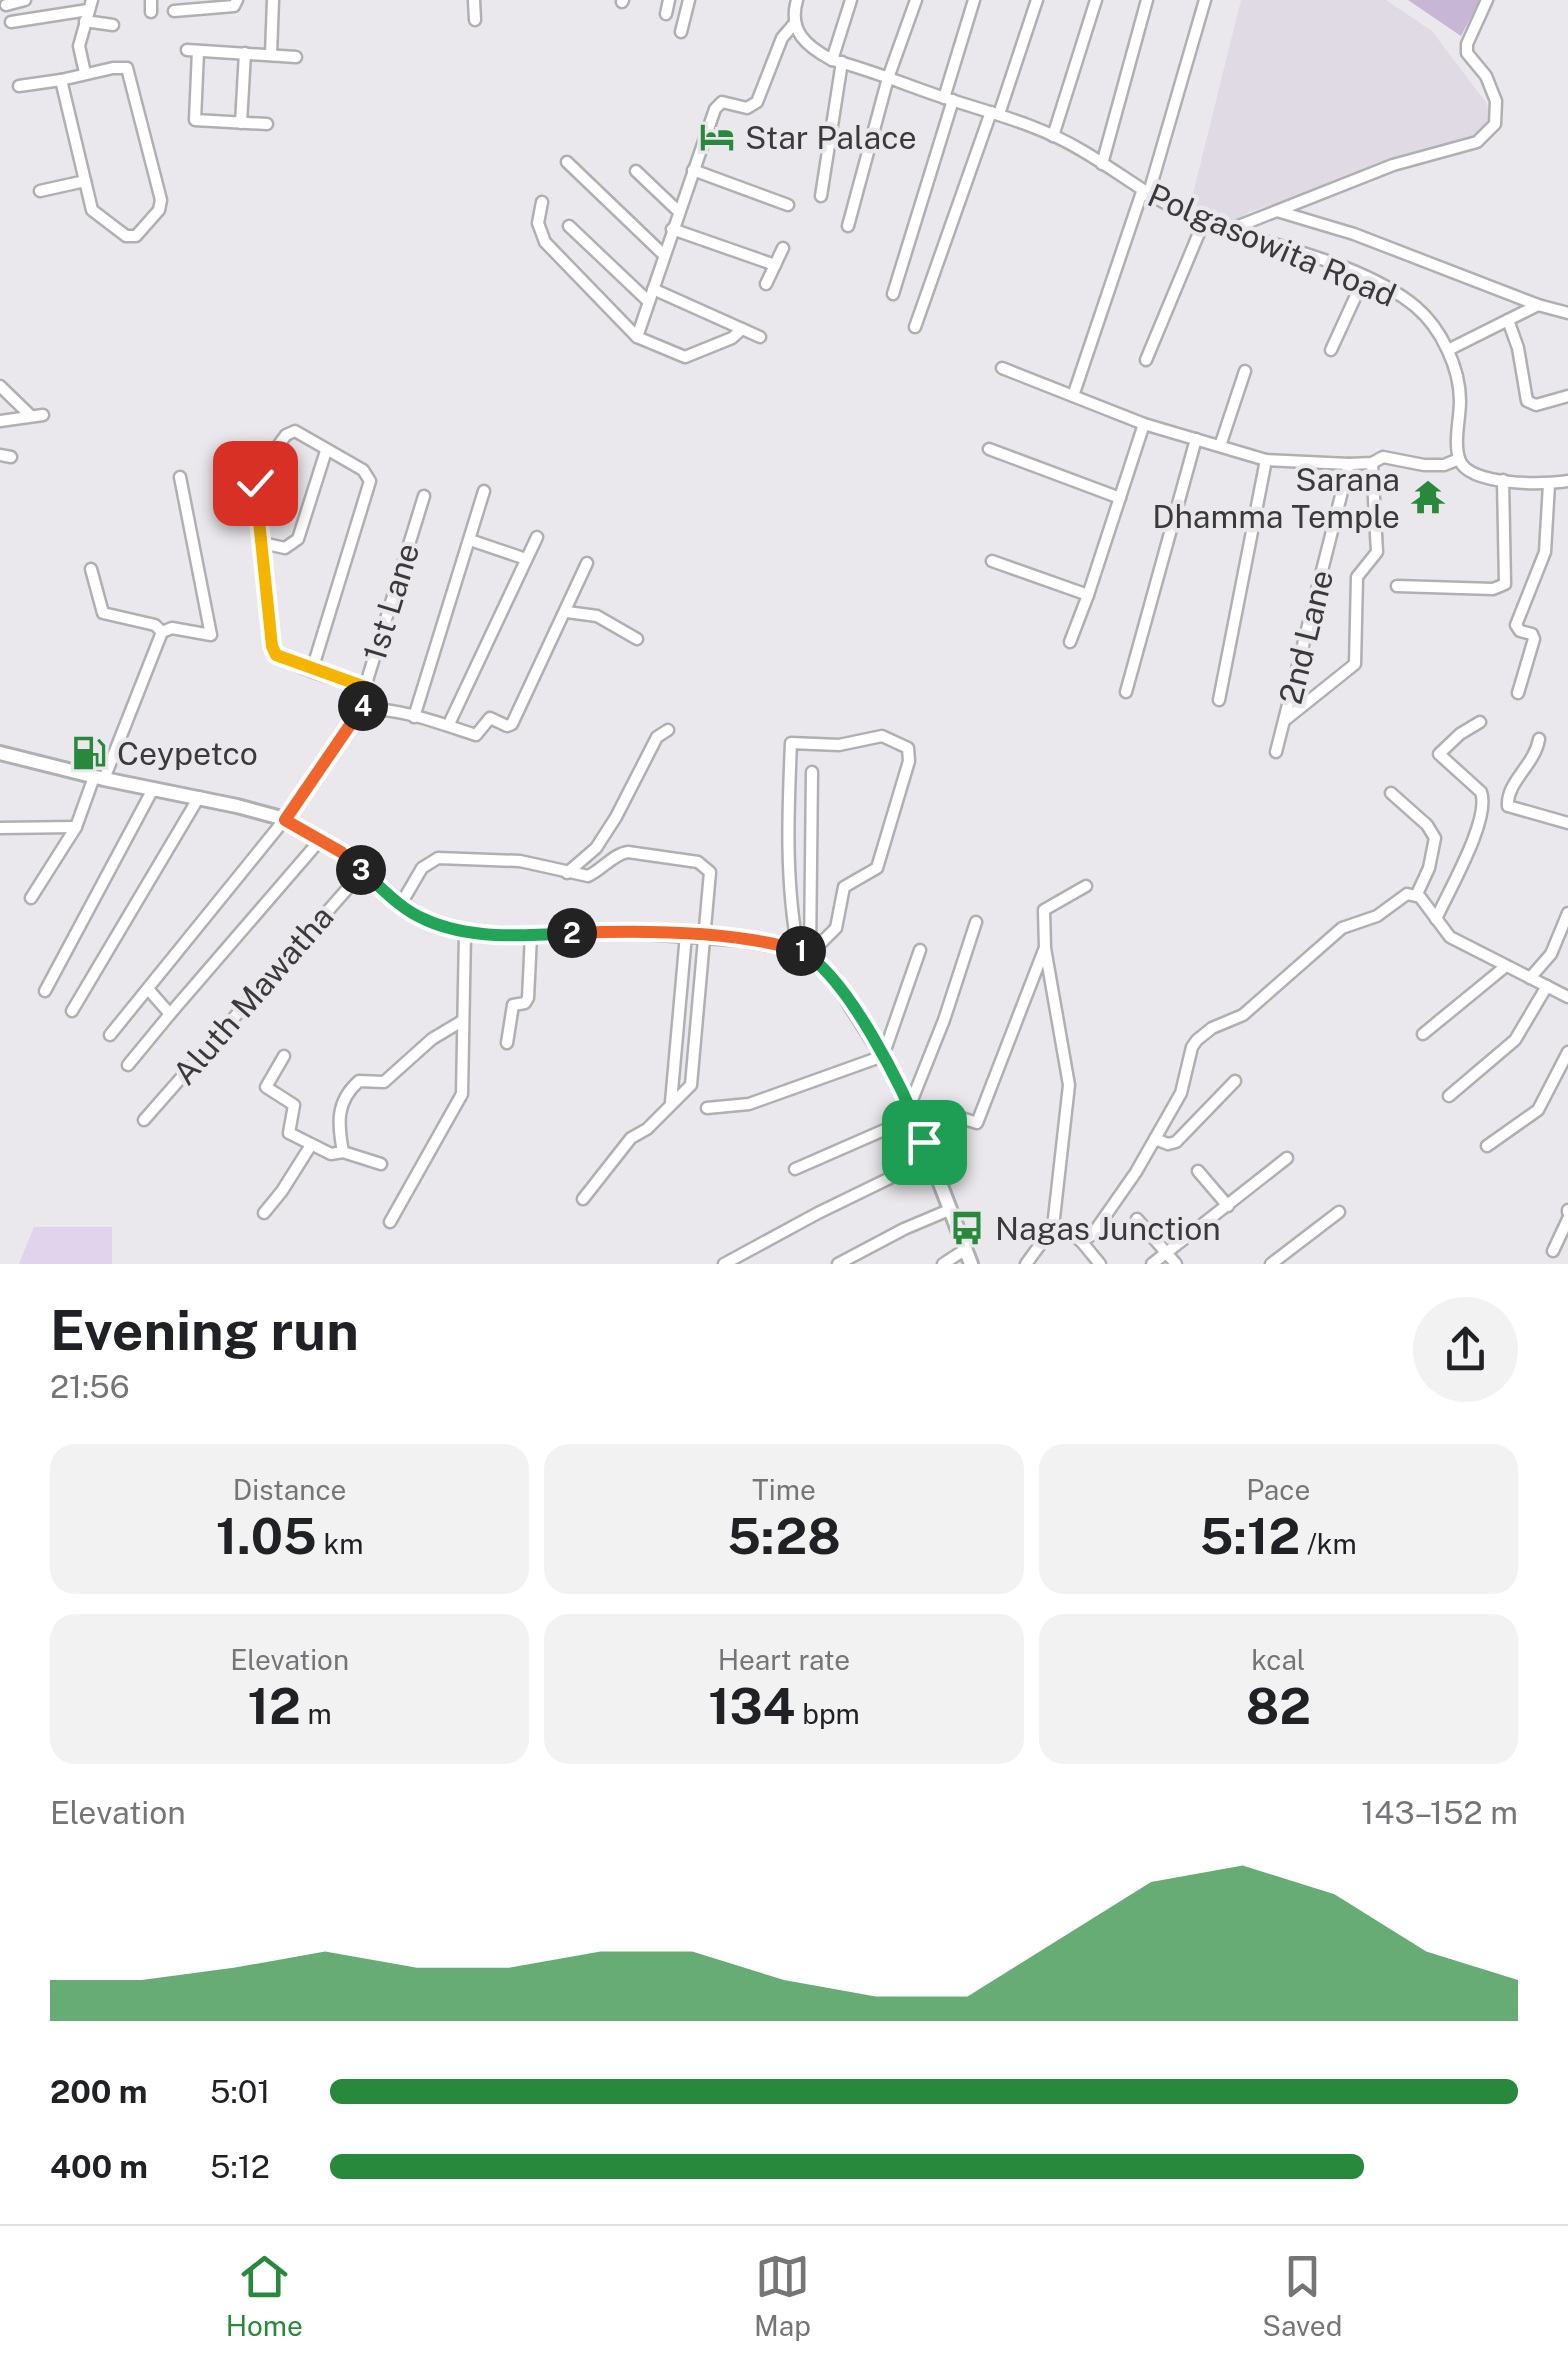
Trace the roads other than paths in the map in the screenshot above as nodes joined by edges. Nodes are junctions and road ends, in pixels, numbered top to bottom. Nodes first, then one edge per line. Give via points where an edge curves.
1 (25, 0) edge
2 (237, 0) edge
3 (273, 0) edge
4 (474, 0) edge
5 (669, 0) edge
6 (689, 0) edge
7 (797, 0) edge
8 (851, 0) edge
9 (916, 0) edge
10 (974, 0) edge
11 (1037, 0) edge
12 (1096, 0) edge
13 (1147, 0) edge
14 (1205, 0) edge
15 (1487, 0) edge
16 (6, 4) dead end
17 (88, 10) edge
18 (174, 11) dead end
19 (666, 14) dead end
20 (475, 20) dead end
21 (11, 22) dead end
22 (794, 24) junction
23 (113, 25) dead end
24 (681, 32) dead end
25 (244, 53) junction
26 (270, 55) junction
27 (296, 57) dead end
28 (836, 61) junction
29 (85, 73) junction
30 (888, 78) junction
31 (61, 80) junction
32 (19, 86) dead end
33 (948, 99) junction
34 (995, 113) junction
35 (242, 122) junction
36 (267, 124) dead end
37 (1054, 136) junction
38 (567, 162) dead end
39 (1102, 164) junction
40 (693, 170) junction
41 (636, 171) dead end
42 (85, 180) junction
43 (40, 191) dead end
44 (1145, 194) junction
45 (821, 196) dead end
46 (542, 202) dead end
47 (788, 205) dead end
48 (1275, 210) junction
49 (678, 212) junction
50 (1204, 222) junction
51 (569, 226) dead end
52 (848, 226) dead end
53 (672, 230) junction
54 (1230, 230) junction
55 (782, 248) dead end
56 (664, 254) junction
57 (775, 264) junction
58 (1364, 278) junction
59 (766, 284) dead end
60 (652, 289) junction
61 (893, 294) dead end
62 (648, 301) junction
63 (1538, 305) junction
64 (1568, 313) edge
65 (1508, 320) junction
66 (915, 328) dead end
67 (742, 329) junction
68 (637, 337) junction
69 (760, 337) dead end
70 (1331, 350) dead end
71 (1448, 350) junction
72 (1146, 360) dead end
73 (1002, 368) dead end
74 (1244, 371) dead end
75 (0, 386) edge
76 (1074, 396) junction
77 (1568, 396) edge
78 (0, 421) edge
79 (1144, 424) junction
80 (1196, 440) junction
81 (1220, 446) junction
82 (989, 448) dead end
83 (326, 451) junction
84 (1266, 460) junction
85 (1460, 460) junction
86 (1372, 463) junction
87 (1349, 464) junction
88 (180, 477) dead end
89 (1503, 480) junction
90 (1568, 480) edge
91 (1549, 484) junction
92 (484, 491) dead end
93 (424, 496) dead end
94 (1120, 498) junction
95 (536, 536) dead end
96 (470, 540) junction
97 (262, 543) junction
98 (526, 559) junction
99 (992, 560) dead end
100 (587, 563) dead end
101 (91, 569) dead end
102 (1397, 586) dead end
103 (1088, 594) junction
104 (566, 612) junction
105 (162, 632) junction
106 (637, 639) dead end
107 (1070, 642) dead end
108 (312, 670) junction
109 (365, 687) junction
110 (1126, 692) dead end
111 (1518, 693) dead end
112 (1219, 700) dead end
113 (362, 710) junction
114 (414, 718) junction
115 (1285, 720) junction
116 (1480, 722) dead end
117 (449, 724) junction
118 (668, 730) dead end
119 (1539, 739) dead end
120 (1276, 752) dead end
121 (0, 753) edge
122 (812, 772) dead end
123 (99, 778) junction
124 (153, 788) junction
125 (1392, 793) dead end
126 (200, 797) junction
127 (285, 820) junction
128 (1568, 824) edge
129 (76, 827) junction
130 (0, 828) edge
131 (321, 839) junction
132 (362, 871) junction
133 (567, 873) junction
134 (1086, 886) dead end
135 (1417, 894) junction
136 (31, 898) dead end
137 (400, 904) junction
138 (1568, 913) edge
139 (1436, 919) junction
140 (976, 922) dead end
141 (465, 933) junction
142 (686, 935) junction
143 (531, 936) junction
144 (705, 936) junction
145 (1045, 948) junction
146 (920, 950) dead end
147 (806, 952) junction
148 (1506, 966) junction
149 (1530, 978) junction
150 (1547, 986) junction
151 (148, 989) junction
152 (45, 991) dead end
153 (1568, 997) edge
154 (72, 1012) dead end
155 (170, 1014) junction
156 (462, 1021) junction
157 (1423, 1034) dead end
158 (110, 1036) dead end
159 (508, 1043) dead end
160 (1568, 1052) edge
161 (284, 1056) dead end
162 (883, 1056) junction
163 (128, 1065) dead end
164 (1235, 1081) dead end
165 (1448, 1096) dead end
166 (671, 1103) junction
167 (707, 1108) dead end
168 (912, 1111) junction
169 (144, 1120) dead end
170 (1155, 1139) junction
171 (924, 1142) junction
172 (311, 1145) junction
173 (1487, 1146) dead end
174 (343, 1152) junction
175 (931, 1158) junction
176 (1287, 1158) dead end
177 (381, 1164) dead end
178 (795, 1169) dead end
179 (1198, 1171) dead end
180 (584, 1199) dead end
181 (1228, 1206) junction
182 (949, 1210) junction
183 (1339, 1212) dead end
184 (264, 1213) dead end
185 (1568, 1214) edge
186 (1137, 1220) dead end
187 (390, 1222) dead end
188 (1053, 1227) junction
189 (1082, 1241) junction
190 (966, 1249) junction
191 (1553, 1251) dead end
192 (1167, 1252) junction
193 (724, 1264) edge
194 (838, 1264) edge
195 (943, 1264) edge
196 (971, 1264) edge
197 (1026, 1264) edge
198 (1100, 1264) edge
199 (1152, 1264) edge
200 (1176, 1264) edge
201 (1271, 1264) edge

1 - 16 street
2 - 18 street via 234,6
3 - 26 street
4 - 20 street
5 - 19 street
6 - 24 street
7 - 22 street
8 - 28 street
9 - 30 street
10 - 33 street
11 - 34 street
12 - 37 street
13 - 39 street
14 - 44 street
15 - 48 street via 1467,44 1496,101 1495,124 1477,142 1393,165
17 - 21 street
17 - 23 street
17 - 29 street via 79,46
22 - 28 street, Polgasowita Road via 806,46
22 - 40 street via 757,102 747,108 722,102 715,109
25 - 26 street
25 - 35 street
25 - 35 street via 193,51 194,118
26 - 27 street
28 - 30 street, Polgasowita Road
28 - 45 street
29 - 31 street
29 - 42 street via 127,68 159,210 136,236 126,236 96,215
30 - 33 street, Polgasowita Road
30 - 52 street
31 - 32 street
31 - 42 street
33 - 34 street, Polgasowita Road
33 - 61 street
34 - 37 street, Polgasowita Road
34 - 66 street
35 - 36 street
37 - 39 street, Polgasowita Road
38 - 56 street
39 - 44 street, Polgasowita Road
40 - 47 street
40 - 49 street
41 - 49 street
42 - 43 street
44 - 50 street, Polgasowita Road
44 - 76 street
46 - 68 street via 538,223 545,242
48 - 54 street
48 - 63 street
49 - 53 street
50 - 54 street, Polgasowita Road
50 - 72 street
51 - 62 street
53 - 56 street
53 - 57 street
54 - 58 street, Polgasowita Road
55 - 57 street
56 - 60 street
57 - 59 street
58 - 70 street
58 - 71 street, Polgasowita Road via 1420,310
60 - 62 street
60 - 67 street
62 - 68 street
63 - 64 street
63 - 65 street
65 - 71 street
65 - 77 street via 1527,401 1536,406
67 - 68 street via 684,358
67 - 69 street
71 - 85 street, Polgasowita Road via 1458,380
73 - 76 street
74 - 81 street
75 - 78 street via 37,415
76 - 79 street
79 - 80 street
79 - 94 street
80 - 81 street
80 - 110 street
81 - 84 street
82 - 94 street
83 - 97 street via 298,539 285,548
83 - 97 street via 290,432 259,470
83 - 108 street via 364,470 370,481
84 - 87 street
84 - 112 street
85 - 86 street via 1424,466 1384,457
85 - 89 street via 1478,475
86 - 87 street
86 - 115 street via 1376,552 1358,577 1355,664
87 - 115 street, 2nd Lane
88 - 105 street via 212,630 208,636
89 - 91 street
89 - 102 street via 1506,584
90 - 91 street
91 - 111 street via 1544,552 1516,625 1534,639
92 - 96 street
93 - 109 street, 1st Lane
94 - 103 street
95 - 98 street
96 - 98 street
96 - 114 street
97 - 108 street via 272,646 283,659
98 - 117 street
99 - 103 street
100 - 104 street
101 - 105 street via 103,613
103 - 107 street
104 - 106 street via 597,616
104 - 117 street via 512,724 490,718 476,735
105 - 123 street
108 - 109 street
109 - 113 street, 1st Lane
113 - 114 street
113 - 127 street
114 - 117 street
115 - 120 street, 2nd Lane
116 - 139 street via 1439,754 1484,801 1476,834
118 - 133 street via 644,759 596,848
119 - 128 street via 1508,806
121 - 123 main road
122 - 147 street
123 - 124 main road
123 - 129 street
124 - 126 main road
124 - 152 street
125 - 135 street via 1435,838
126 - 127 main road
126 - 154 street
127 - 131 main road
127 - 151 street
129 - 130 street
129 - 136 street
131 - 132 main road
131 - 155 street
132 - 137 main road
132 - 169 street, Aluth Mawatha
133 - 137 street via 520,861 438,858 422,868
133 - 144 street via 588,876 624,852 702,864 711,877
134 - 145 street via 1044,910
135 - 139 street
135 - 170 street via 1349,924 1243,1015 1198,1040 1181,1093
137 - 141 main road
138 - 149 street via 1550,954
139 - 148 street via 1450,937
140 - 168 street
141 - 143 main road
141 - 156 street
142 - 143 main road
142 - 144 main road
142 - 166 street
143 - 159 street via 528,998 513,1005
144 - 147 main road
144 - 166 street via 692,1078
145 - 171 street via 977,1123 946,1113
145 - 188 street via 1069,1086
146 - 162 street
147 - 147 street via 793,920 791,743 839,745 882,736 908,748 909,761 877,868 844,886 836,928
147 - 162 main road via 833,977
148 - 149 street
148 - 157 street
149 - 150 street
150 - 153 street
150 - 165 street via 1515,1040
151 - 155 street
151 - 158 street
155 - 163 street
156 - 174 street via 384,1082 354,1084 339,1110
156 - 187 street via 462,1094
160 - 173 street via 1538,1110
161 - 172 street via 266,1087 294,1105 289,1133
162 - 167 street via 749,1104
162 - 168 main road
164 - 170 street via 1176,1142
166 - 180 street via 621,1148
168 - 171 main road
168 - 178 street
170 - 189 street
171 - 175 main road
172 - 174 street
172 - 184 street
174 - 177 street
175 - 182 main road
175 - 193 street
176 - 181 street
179 - 181 street
181 - 192 street
182 - 190 main road
182 - 194 street
183 - 201 street
185 - 191 street
186 - 192 street
188 - 189 street
188 - 197 street
189 - 198 street
190 - 195 street
190 - 196 main road
192 - 199 street
192 - 200 street

